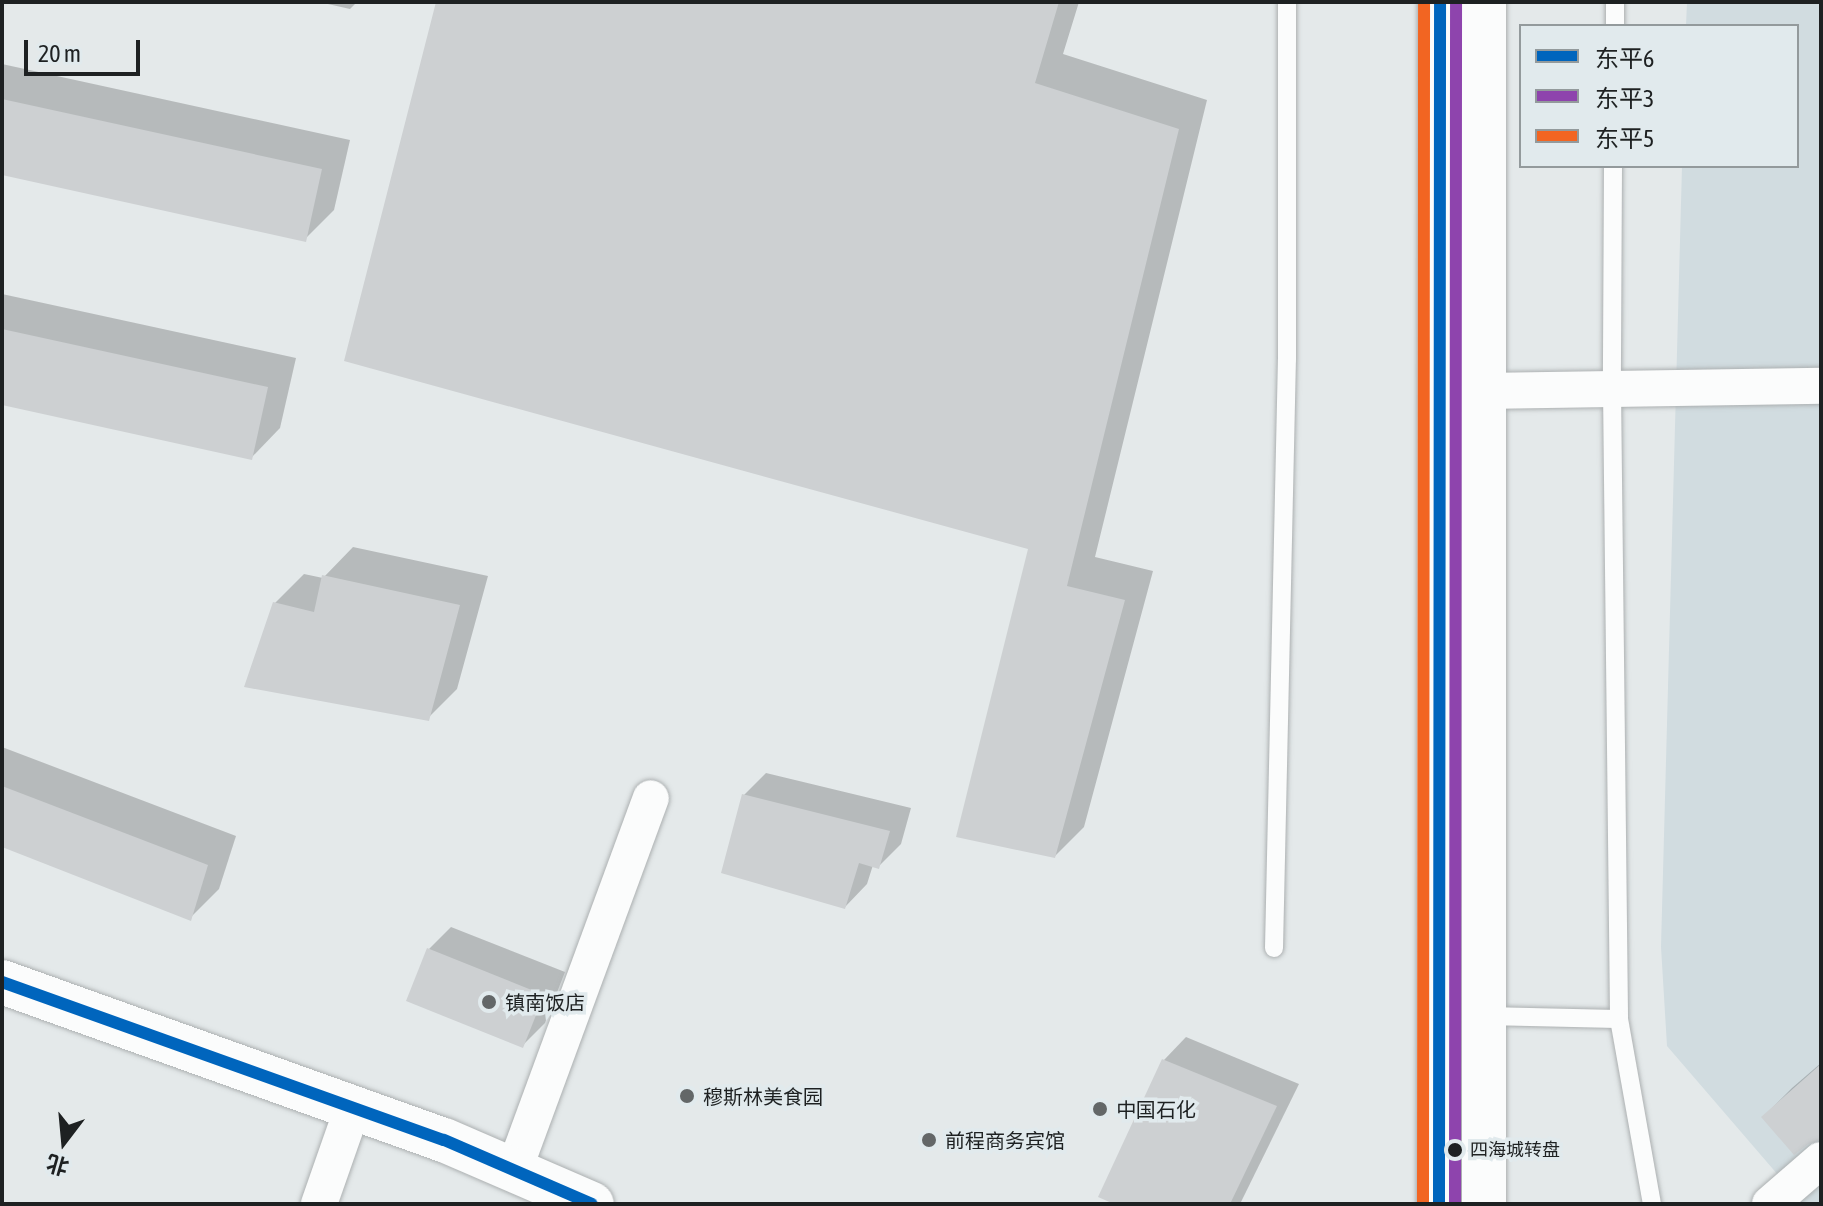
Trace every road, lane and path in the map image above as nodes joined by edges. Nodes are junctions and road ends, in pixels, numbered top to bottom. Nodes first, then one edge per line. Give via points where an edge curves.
1 (1287, 2) edge
2 (1440, 2) edge
3 (1484, 2) edge
4 (1615, 2) edge
5 (1615, 24) edge
6 (1613, 168) edge
7 (1821, 386) edge
8 (1612, 389) junction
9 (1484, 391) junction
10 (651, 798) dead end
11 (1274, 948) dead end
12 (2, 982) edge
13 (1484, 1016) junction
14 (1619, 1019) junction
15 (353, 1107) junction
16 (1821, 1160) edge
17 (514, 1170) junction
18 (319, 1204) edge
19 (592, 1204) edge
20 (1439, 1204) edge
21 (1484, 1204) edge
22 (1652, 1204) edge
23 (1770, 1204) edge

1 - 11 lane via 1287,359
2 - 20 main road
3 - 9 main road
4 - 5 lane
6 - 8 lane
7 - 8 street
8 - 9 street
8 - 14 lane
9 - 13 main road
10 - 17 street
12 - 15 main road
13 - 14 lane
13 - 21 main road
14 - 22 lane
15 - 17 main road
15 - 18 street
16 - 23 street
17 - 19 main road

